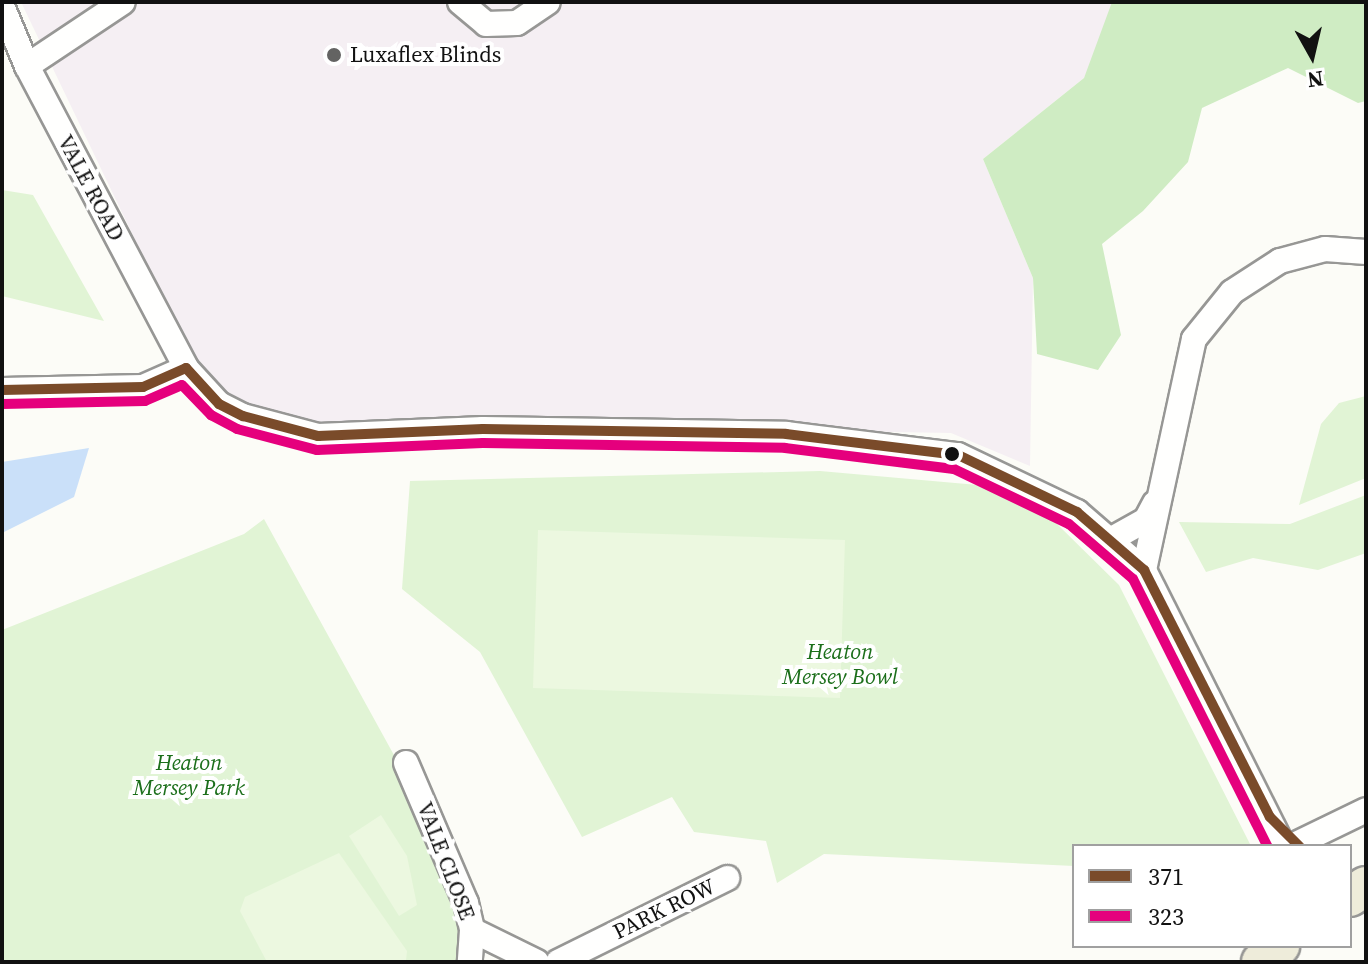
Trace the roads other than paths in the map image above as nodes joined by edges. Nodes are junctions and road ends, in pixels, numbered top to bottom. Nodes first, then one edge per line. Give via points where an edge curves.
1 (123, 2) edge
2 (460, 2) edge
3 (548, 2) edge
4 (2, 6) edge
5 (27, 66) junction
6 (1366, 252) edge
7 (186, 368) junction
8 (2, 390) edge
9 (1160, 494) junction
10 (1110, 540) junction
11 (1144, 570) junction
12 (406, 763) dead end
13 (1252, 785) junction
14 (1366, 810) edge
15 (1288, 844) edge
16 (1288, 844) edge
17 (1293, 844) edge
18 (727, 878) dead end
19 (472, 930) junction
20 (1278, 948) edge
21 (470, 962) edge
22 (537, 962) edge
23 (558, 962) edge
24 (1261, 962) edge

1 - 5 street
2 - 3 street via 486,24 517,23
4 - 5 street, VALE ROAD
5 - 7 street, VALE ROAD
6 - 9 street via 1325,249 1280,261 1232,292 1194,339
7 - 8 street via 143,387
7 - 10 street, VALE ROAD via 202,390 243,416 318,436 483,429 757,433 943,452 1031,487 1077,512
9 - 10 street via 1146,520
9 - 11 street
10 - 11 street, VALE ROAD
11 - 13 street
12 - 19 street, VALE CLOSE
13 - 15 street
13 - 16 street
14 - 17 street
18 - 23 street, PARK ROW
19 - 21 street, VALE CLOSE
19 - 22 street
20 - 24 main road

